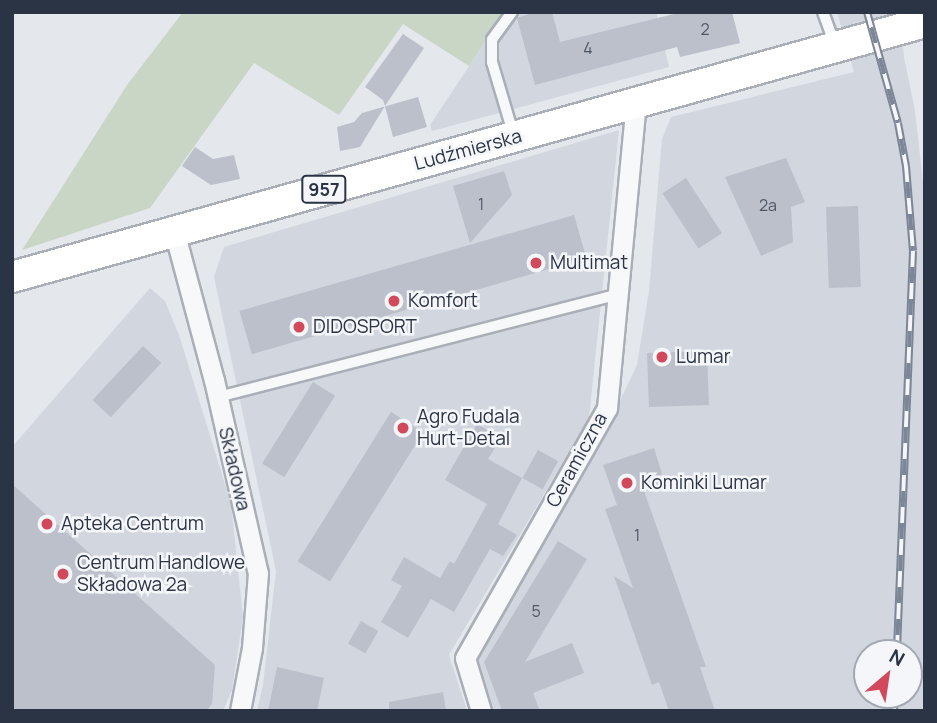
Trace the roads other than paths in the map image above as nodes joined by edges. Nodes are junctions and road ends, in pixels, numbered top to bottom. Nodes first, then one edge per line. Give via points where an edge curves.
1 (512, 12) edge
2 (823, 12) edge
3 (925, 23) edge
4 (836, 47) junction
5 (636, 104) junction
6 (514, 137) junction
7 (174, 231) junction
8 (12, 277) edge
9 (618, 294) junction
10 (218, 397) junction
11 (240, 711) edge
12 (481, 711) edge

1 - 6 lane via 492,40 492,62
2 - 4 lane
3 - 4 main road, Ludźmierska / 957
4 - 5 main road, Ludźmierska / 957
5 - 6 main road, Ludźmierska / 957
5 - 9 street, Ceramiczna
6 - 7 main road, Ludźmierska / 957
7 - 8 main road, Ludźmierska / 957
7 - 10 street, Składowa
9 - 10 lane
9 - 12 street, Ceramiczna via 607,408 465,658
10 - 11 street, Składowa via 258,573 252,648

